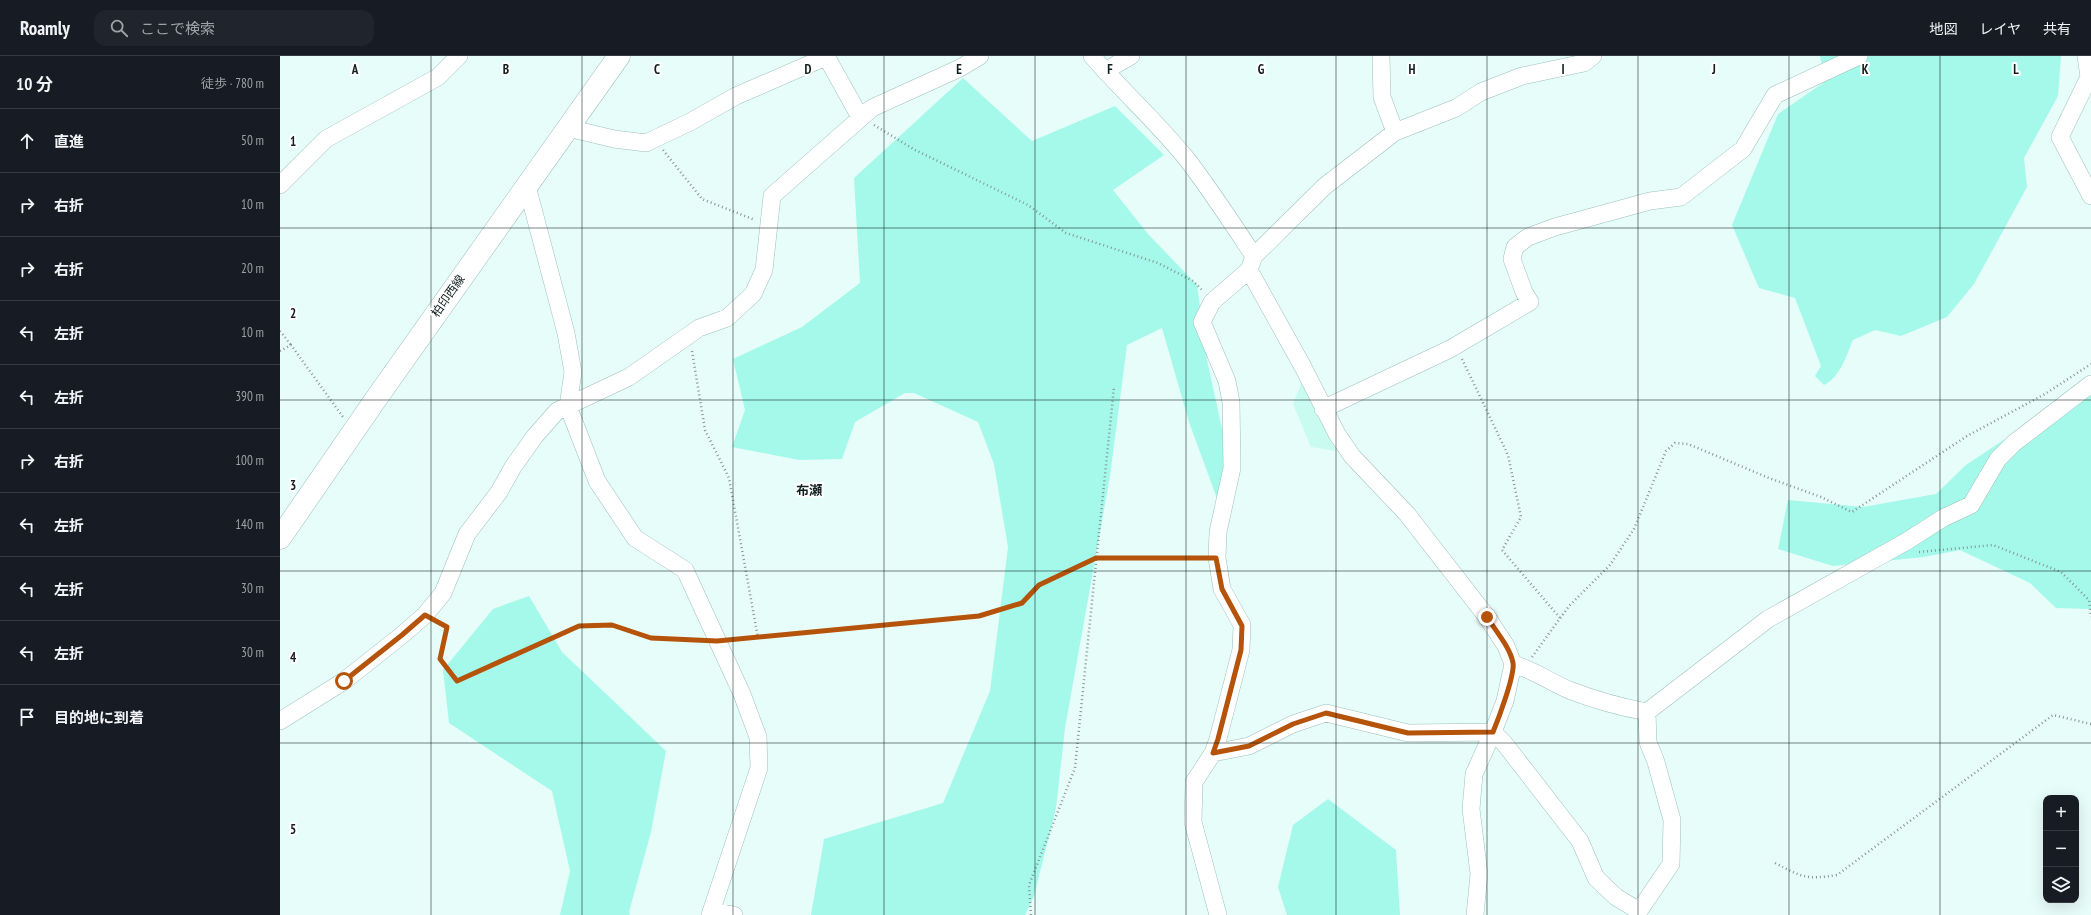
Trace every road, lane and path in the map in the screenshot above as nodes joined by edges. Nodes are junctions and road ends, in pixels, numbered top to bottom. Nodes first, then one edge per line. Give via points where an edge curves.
1 (459, 56) edge
2 (619, 56) edge
3 (826, 56) edge
4 (980, 56) edge
5 (1092, 56) edge
6 (1131, 56) edge
7 (1381, 56) edge
8 (1593, 56) edge
9 (1859, 56) edge
10 (2086, 56) edge
11 (1105, 71) junction
12 (860, 117) junction
13 (568, 128) junction
14 (1396, 132) junction
15 (654, 139) junction
16 (280, 185) edge
17 (527, 186) junction
18 (2091, 196) edge
19 (769, 226) junction
20 (1251, 263) junction
21 (1212, 302) junction
22 (280, 331) edge
23 (689, 335) junction
24 (291, 345) junction
25 (1456, 346) junction
26 (280, 351) edge
27 (2091, 364) edge
28 (2091, 384) edge
29 (1114, 387) dead end
30 (568, 406) junction
31 (1323, 409) junction
32 (354, 431) junction
33 (280, 538) edge
34 (1907, 541) junction
35 (1096, 558) junction
36 (1216, 558) junction
37 (425, 615) junction
38 (2091, 617) edge
39 (1560, 618) junction
40 (758, 638) junction
41 (717, 641) junction
42 (1519, 666) junction
43 (1647, 712) junction
44 (280, 721) edge
45 (2091, 724) edge
46 (1493, 732) junction
47 (1213, 753) junction
48 (1775, 863) dead end
49 (710, 913) edge
50 (734, 915) edge
51 (1031, 915) edge
52 (1218, 915) edge
53 (1475, 915) edge

1 - 16 street via 438,77 326,138
2 - 13 main road, 柏印西線
3 - 12 street
3 - 15 street via 736,96
4 - 12 street via 960,68 872,108
5 - 11 street
6 - 11 street
7 - 14 street via 1382,97
8 - 14 street via 1584,63 1522,76 1481,92 1456,108
9 - 25 street via 1775,95 1743,148 1681,197 1650,201 1554,227 1528,237 1516,247 1512,259 1530,302
10 - 18 street via 2089,77 2060,137
11 - 20 street via 1185,157
12 - 19 street via 772,196
12 - 21 path via 915,150 1028,205 1066,233 1158,264 1193,281
13 - 15 street via 614,139 646,143
13 - 17 main road, 柏印西線
14 - 20 street via 1324,186
15 - 19 path via 702,199
17 - 30 street via 566,333 573,372
17 - 32 main road, 柏印西線
19 - 23 street via 764,270 753,294 727,318 699,328
20 - 21 street
20 - 31 street
21 - 36 street via 1202,322 1227,382 1231,402 1232,461 1218,532
22 - 24 path
23 - 30 street via 629,377
23 - 40 path via 705,430 729,478
24 - 26 path
24 - 32 path
25 - 31 street
25 - 39 path via 1508,455 1521,517 1502,550
27 - 39 path via 2045,394 1967,436 1852,512 1688,444 1675,443 1666,451 1634,529 1610,565
28 - 34 street via 2014,443 1998,459 1971,505 1943,518
29 - 35 path
30 - 37 street via 557,411 535,436 499,492 467,534 443,593
30 - 41 street via 597,481 635,538 685,570
31 - 42 street via 1352,456 1407,514 1487,617
32 - 33 main road, 柏印西線
34 - 38 path via 1919,552 1993,545 2061,572 2089,600
34 - 43 street via 1768,619
35 - 36 path
35 - 40 path via 1039,585 1022,603 979,616
35 - 51 path via 1075,768 1028,885
36 - 47 street via 1222,589 1242,626 1242,632 1241,650
37 - 41 path via 447,627 440,659 457,681 579,626 612,625 651,638
37 - 44 street via 344,681
39 - 42 path
40 - 41 path
41 - 49 street via 758,736 759,768
42 - 43 street via 1568,690 1616,706
42 - 46 street
43 - 46 street via 1648,742 1672,820 1671,864 1639,911 1616,898 1596,878 1580,842
45 - 48 path via 2053,715 1837,875 1814,878 1799,875
46 - 47 street via 1408,733 1326,713 1293,724 1249,746
46 - 53 street via 1474,774 1471,809 1479,874
47 - 52 street via 1194,782 1193,822
49 - 50 street

